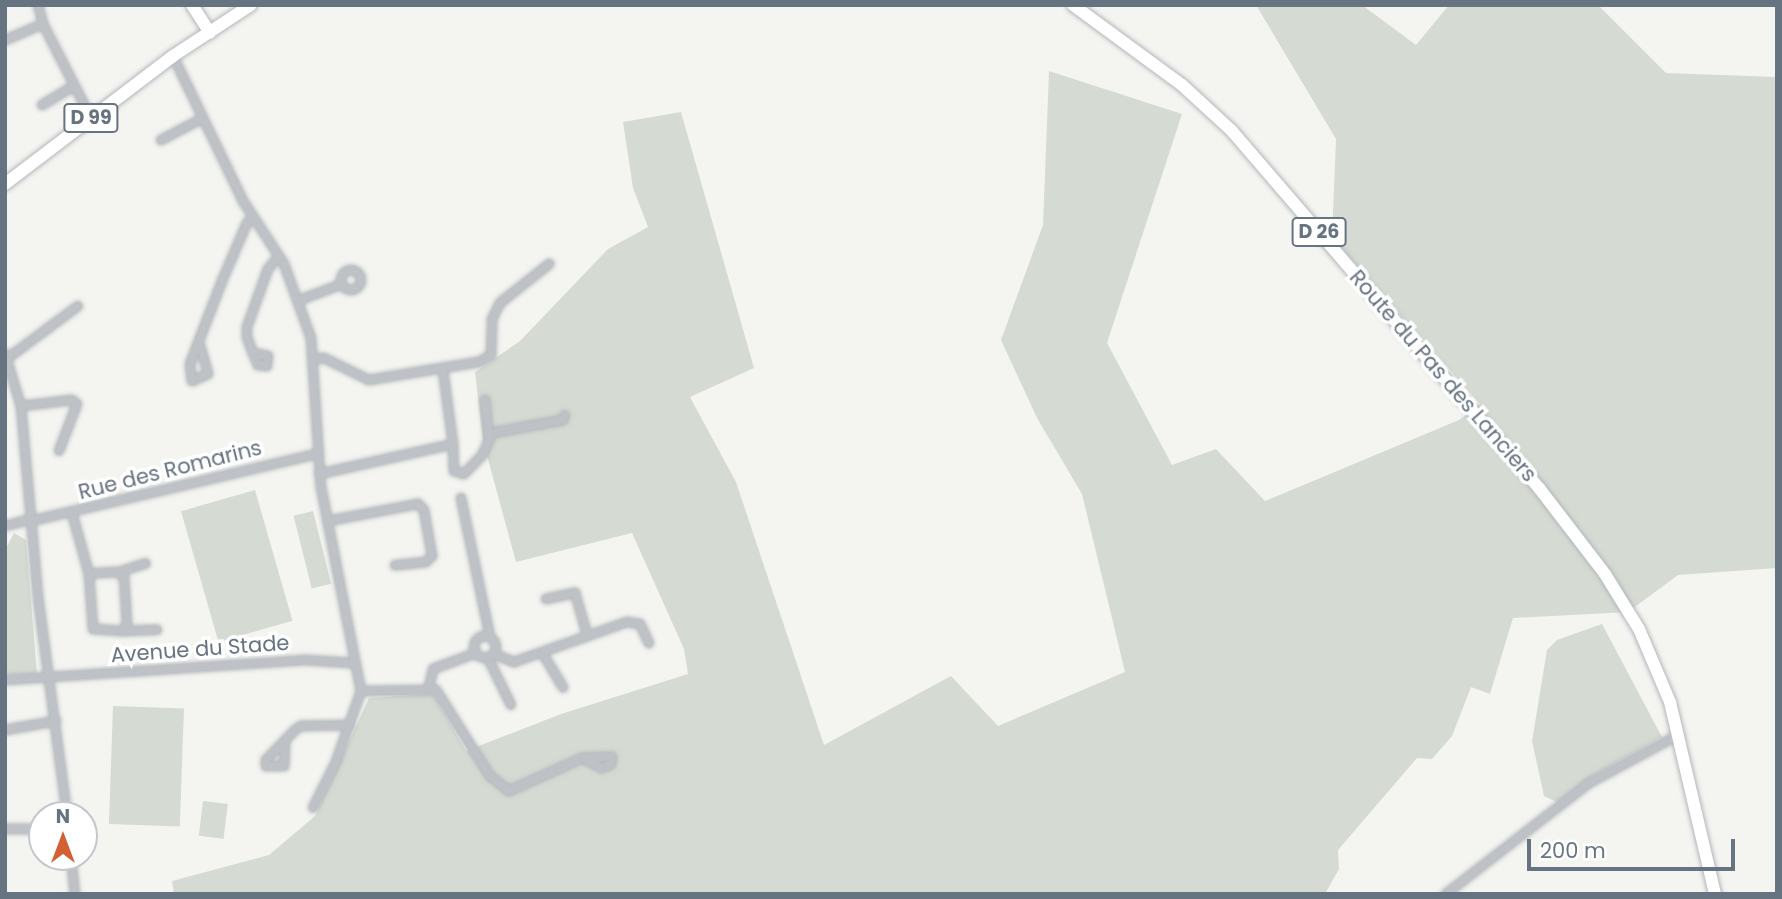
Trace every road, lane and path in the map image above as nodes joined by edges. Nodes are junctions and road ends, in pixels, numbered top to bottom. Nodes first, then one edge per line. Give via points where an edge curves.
1 (38, 5) edge
2 (192, 5) edge
3 (251, 5) edge
4 (1073, 5) edge
5 (43, 24) junction
6 (211, 33) junction
7 (5, 40) edge
8 (173, 56) junction
9 (72, 87) junction
10 (42, 105) dead end
11 (91, 118) junction
12 (203, 118) junction
13 (160, 140) dead end
14 (5, 184) edge
15 (252, 218) junction
16 (279, 256) junction
17 (550, 264) dead end
18 (342, 284) dead end
19 (300, 300) junction
20 (78, 306) dead end
21 (199, 342) dead end
22 (253, 353) dead end
23 (6, 356) edge
24 (315, 359) junction
25 (443, 370) junction
26 (485, 400) dead end
27 (21, 406) junction
28 (565, 415) dead end
29 (489, 438) junction
30 (453, 444) junction
31 (59, 451) dead end
32 (317, 454) junction
33 (319, 474) junction
34 (461, 498) dead end
35 (72, 513) junction
36 (31, 520) junction
37 (328, 521) junction
38 (5, 526) edge
39 (146, 563) dead end
40 (395, 565) dead end
41 (119, 572) junction
42 (89, 574) junction
43 (545, 599) dead end
44 (157, 630) dead end
45 (123, 631) junction
46 (587, 634) junction
47 (490, 637) junction
48 (649, 643) dead end
49 (476, 653) junction
50 (543, 654) junction
51 (491, 656) junction
52 (353, 663) junction
53 (50, 677) junction
54 (5, 680) edge
55 (429, 687) junction
56 (563, 687) dead end
57 (361, 691) junction
58 (511, 705) dead end
59 (55, 721) junction
60 (351, 725) junction
61 (5, 730) edge
62 (1680, 734) junction
63 (285, 741) dead end
64 (582, 758) dead end
65 (65, 801) edge
66 (313, 808) dead end
67 (5, 829) edge
68 (28, 829) edge
69 (73, 871) edge
70 (75, 894) edge
71 (1446, 894) edge
72 (1716, 894) edge

1 - 5 street
2 - 6 main road
3 - 6 main road, D 99
4 - 62 main road, Route du Pas des Lanciers / D 26 via 1182,85 1231,130 1539,488 1630,613 1660,675
5 - 7 street
5 - 9 street
6 - 8 main road, D 99
8 - 11 main road, D 99
8 - 12 street
9 - 10 street
9 - 11 street
11 - 14 main road, D 99
12 - 13 street
12 - 15 street
15 - 16 street
15 - 21 street
16 - 19 street
16 - 22 street via 268,269 247,327
17 - 25 street via 500,303 492,319 489,358
18 - 19 street
19 - 24 street
20 - 23 street
23 - 27 street
24 - 25 street via 324,358 369,380
24 - 32 street
25 - 30 street
26 - 29 street
27 - 31 street via 72,400 77,404
27 - 36 street
28 - 29 street via 496,432
29 - 30 street via 478,461 461,475 454,471
30 - 33 street
32 - 33 street
32 - 35 street, Rue des Romarins
33 - 37 street
34 - 47 street
35 - 36 street, Rue des Romarins
35 - 42 street
36 - 38 street, Rue des Romarins
36 - 53 street
37 - 40 street via 418,504 424,510 432,556 426,562
37 - 52 street
39 - 41 street
41 - 42 street
41 - 45 street via 125,580 127,624
42 - 45 street via 93,629
43 - 46 street via 575,593
44 - 45 street
46 - 48 street via 631,621 640,624
46 - 50 street
47 - 49 street via 477,639
47 - 51 street via 496,644
49 - 51 street
49 - 55 street via 433,669
50 - 51 street via 507,663
50 - 56 street
51 - 58 street
52 - 53 street, Avenue du Stade via 304,660
52 - 57 street
53 - 54 street, Avenue du Stade
53 - 59 street
55 - 57 street
55 - 64 street via 436,690 490,776 509,791
57 - 60 street
59 - 61 street
59 - 65 street
60 - 63 street via 305,724
60 - 66 street
62 - 71 street via 1589,783
62 - 72 main road, D 26
67 - 68 street
69 - 70 street

